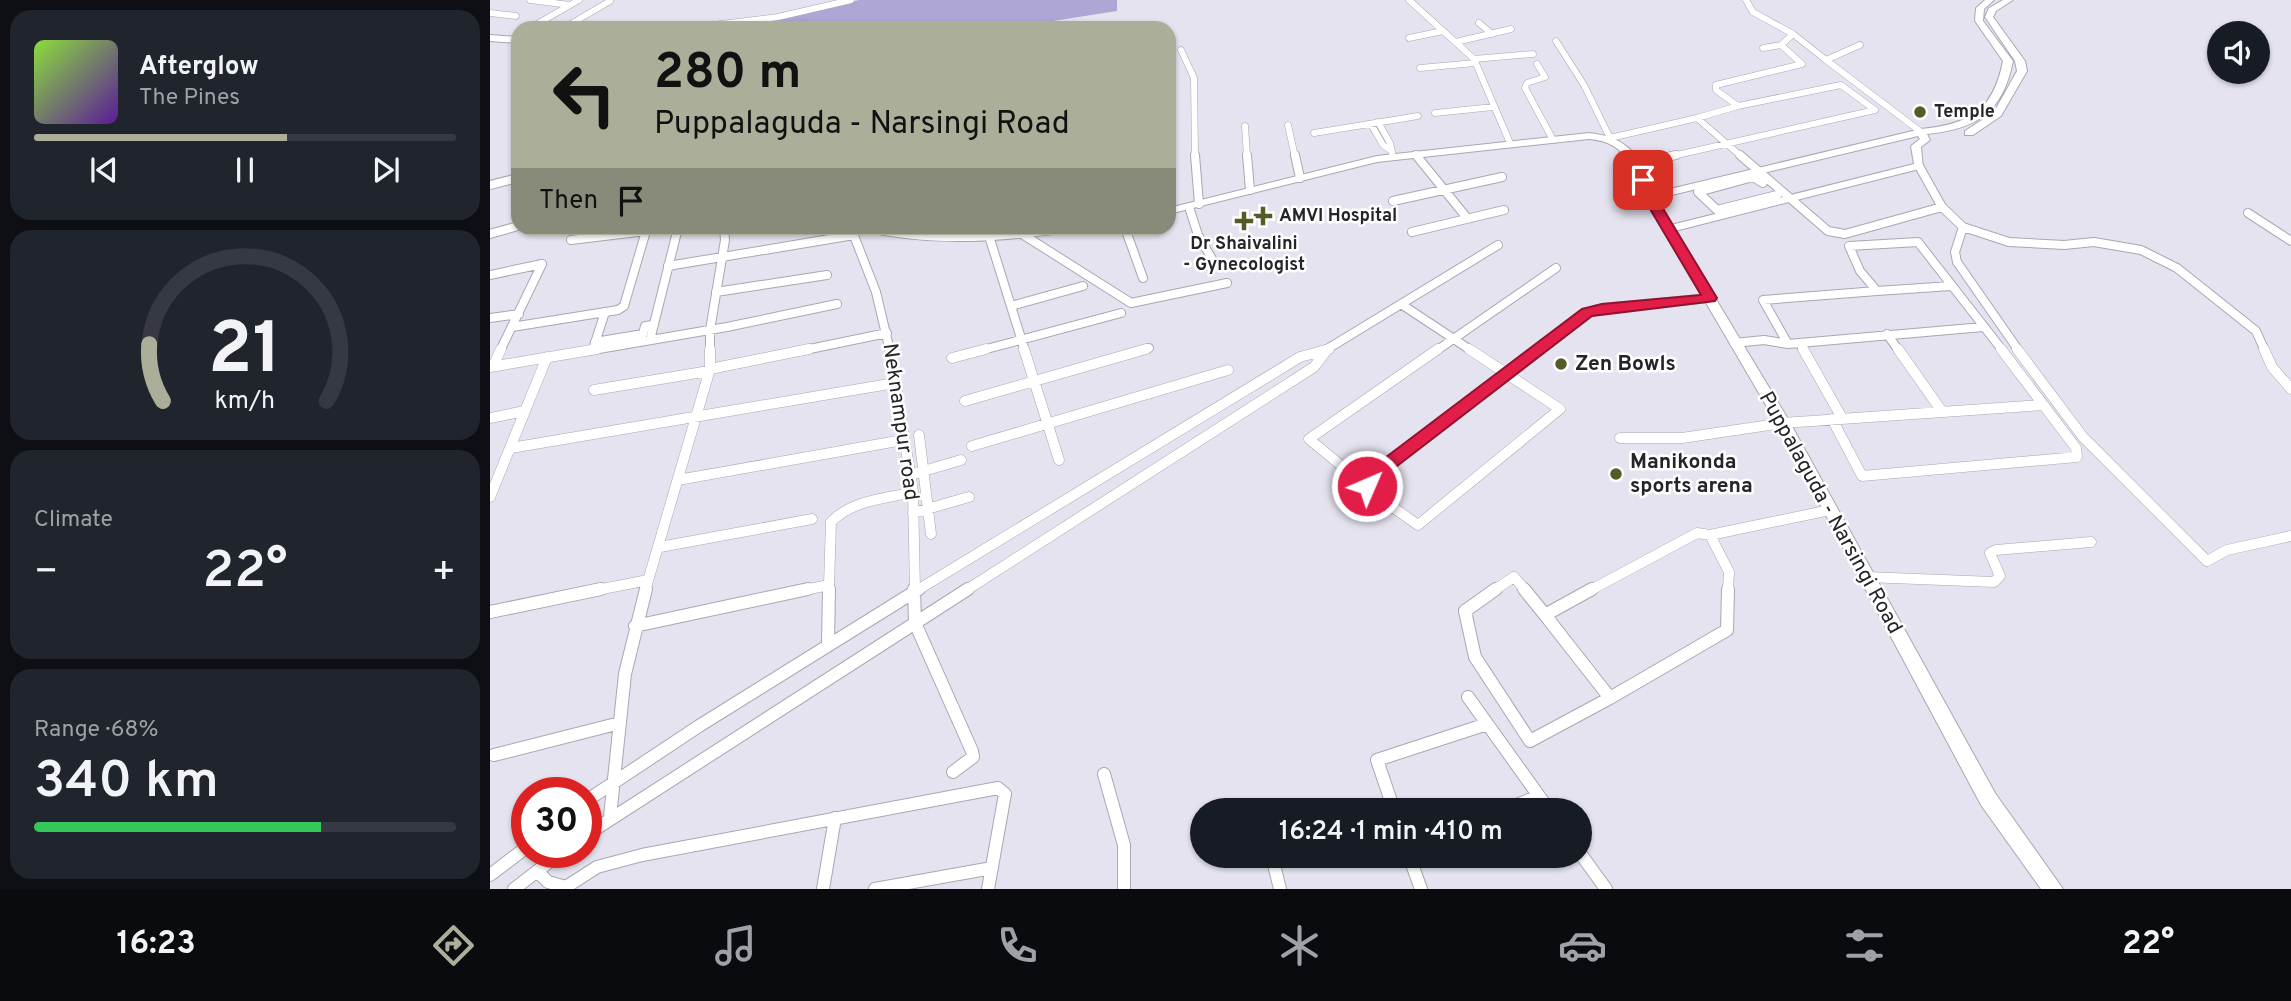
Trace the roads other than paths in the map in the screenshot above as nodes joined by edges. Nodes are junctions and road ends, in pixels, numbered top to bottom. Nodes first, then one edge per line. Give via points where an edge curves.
1 (530, 0) edge
2 (579, 0) edge
3 (851, 0) edge
4 (1409, 0) edge
5 (1745, 0) edge
6 (1990, 0) edge
7 (2009, 0) edge
8 (610, 1) edge
9 (570, 5) junction
10 (490, 13) edge
11 (516, 16) dead end
12 (542, 21) edge
13 (576, 21) edge
14 (745, 21) edge
15 (1479, 23) dead end
16 (1511, 29) dead end
17 (1443, 31) junction
18 (1492, 34) junction
19 (1793, 34) junction
20 (490, 38) edge
21 (511, 38) edge
22 (1409, 38) dead end
23 (1556, 41) dead end
24 (1457, 42) junction
25 (1781, 44) junction
26 (1860, 45) dead end
27 (1763, 48) dead end
28 (1181, 50) dead end
29 (1533, 54) dead end
30 (1826, 60) junction
31 (1474, 61) junction
32 (1536, 64) dead end
33 (1420, 68) dead end
34 (1738, 106) junction
35 (1494, 110) junction
36 (1438, 115) dead end
37 (1418, 116) dead end
38 (1697, 118) junction
39 (1375, 123) junction
40 (1288, 125) dead end
41 (1245, 126) dead end
42 (1314, 133) dead end
43 (1923, 136) junction
44 (1552, 138) junction
45 (1610, 138) junction
46 (1724, 143) junction
47 (1510, 144) junction
48 (1392, 154) junction
49 (1416, 155) junction
50 (1637, 164) junction
51 (1919, 166) junction
52 (1756, 170) junction
53 (1502, 177) dead end
54 (1300, 178) junction
55 (511, 181) edge
56 (511, 185) edge
57 (492, 188) edge
58 (1445, 189) junction
59 (1250, 190) junction
60 (1649, 197) junction
61 (1784, 199) junction
62 (1393, 201) dead end
63 (1194, 206) junction
64 (1942, 207) junction
65 (1176, 210) edge
66 (1504, 210) dead end
67 (2248, 213) dead end
68 (1467, 218) junction
69 (1962, 227) junction
70 (511, 228) edge
71 (1670, 229) junction
72 (1412, 232) dead end
73 (490, 234) edge
74 (613, 235) edge
75 (645, 235) edge
76 (676, 235) edge
77 (725, 235) edge
78 (837, 235) edge
79 (854, 235) edge
80 (913, 235) edge
81 (1006, 235) edge
82 (1024, 235) edge
83 (1128, 235) edge
84 (989, 236) junction
85 (571, 240) dead end
86 (2291, 241) edge
87 (1498, 245) dead end
88 (722, 257) junction
89 (1212, 259) dead end
90 (668, 266) junction
91 (1556, 268) dead end
92 (490, 275) edge
93 (827, 275) dead end
94 (1143, 278) dead end
95 (1227, 283) dead end
96 (1083, 286) dead end
97 (1951, 286) junction
98 (1877, 291) junction
99 (716, 292) junction
100 (1710, 298) junction
101 (836, 304) dead end
102 (1401, 304) junction
103 (1011, 306) junction
104 (606, 312) junction
105 (1121, 313) dead end
106 (519, 314) junction
107 (490, 318) edge
108 (654, 325) junction
109 (512, 327) junction
110 (1983, 327) junction
111 (710, 330) junction
112 (887, 333) junction
113 (1887, 334) junction
114 (1452, 338) junction
115 (650, 340) junction
116 (1021, 340) junction
117 (1800, 342) junction
118 (1734, 343) junction
119 (1788, 344) junction
120 (594, 346) junction
121 (1149, 348) dead end
122 (1327, 350) junction
123 (547, 357) junction
124 (952, 358) dead end
125 (491, 367) edge
126 (709, 370) junction
127 (1228, 370) dead end
128 (1506, 374) junction
129 (1034, 381) junction
130 (895, 383) junction
131 (2291, 389) edge
132 (594, 390) dead end
133 (965, 401) dead end
134 (2043, 405) junction
135 (1941, 410) junction
136 (526, 411) junction
137 (490, 418) edge
138 (696, 418) junction
139 (1837, 419) junction
140 (1048, 423) junction
141 (1783, 423) junction
142 (919, 435) dead end
143 (1620, 438) dead end
144 (903, 440) junction
145 (972, 446) dead end
146 (511, 448) junction
147 (961, 460) dead end
148 (1059, 460) dead end
149 (924, 471) junction
150 (910, 475) junction
151 (494, 479) edge
152 (678, 481) junction
153 (1367, 486) junction
154 (913, 492) junction
155 (490, 497) edge
156 (969, 497) dead end
157 (928, 509) junction
158 (1830, 510) junction
159 (913, 513) junction
160 (812, 519) dead end
161 (931, 534) dead end
162 (1710, 535) junction
163 (2291, 536) edge
164 (2091, 542) dead end
165 (660, 547) junction
166 (1866, 577) junction
167 (648, 580) junction
168 (829, 585) junction
169 (914, 595) junction
170 (490, 612) edge
171 (1545, 615) junction
172 (915, 623) junction
173 (635, 626) junction
174 (828, 643) junction
175 (1468, 697) dead end
176 (1610, 698) junction
177 (620, 723) junction
178 (1487, 724) junction
179 (494, 755) dead end
180 (953, 772) dead end
181 (1104, 774) dead end
182 (614, 780) junction
183 (602, 789) edge
184 (1539, 796) joint
185 (1390, 798) edge
186 (1534, 798) edge
187 (610, 817) junction
188 (835, 818) junction
189 (602, 823) edge
190 (511, 859) edge
191 (541, 868) edge
192 (992, 868) junction
193 (1413, 868) edge
194 (1590, 868) edge
195 (1275, 869) dead end
196 (537, 871) junction
197 (490, 875) edge
198 (566, 888) edge
199 (514, 889) edge
200 (823, 889) edge
201 (875, 889) edge
202 (988, 889) edge
203 (1124, 889) edge
204 (1280, 889) edge
205 (1421, 889) edge
206 (1604, 889) edge
207 (2053, 889) edge

1 - 9 street
2 - 9 street
3 - 14 street
4 - 17 street
5 - 19 street via 1753,12
6 - 43 street via 1980,8 1979,21 2008,61 2003,86 1967,125
7 - 43 street via 1989,17 2020,61 2022,71 1998,114 1973,131
8 - 13 street
9 - 12 street
10 - 11 street
15 - 18 street
16 - 18 street
17 - 22 street
17 - 24 street
18 - 24 street
19 - 25 street
19 - 30 street
20 - 21 street
23 - 45 street
24 - 31 street
25 - 27 street
25 - 34 street via 1802,64 1716,85 1716,90
26 - 30 street
28 - 63 street via 1194,78
29 - 31 street
30 - 43 street
31 - 33 street
31 - 35 street
32 - 44 street via 1545,77 1525,88
34 - 38 street
34 - 46 street via 1841,85 1875,110
35 - 36 street
35 - 47 street
37 - 39 street
38 - 45 street
38 - 46 street
39 - 42 street
39 - 48 street via 1383,145
40 - 54 street
41 - 59 street
43 - 51 street via 1916,146
43 - 52 street
44 - 45 street
44 - 47 street
45 - 50 street, Puppalaguda - Narsingi Road
46 - 50 street
46 - 52 street
47 - 49 street
48 - 49 street
48 - 54 street
49 - 58 street
50 - 60 street, Puppalaguda - Narsingi Road
51 - 61 street
51 - 64 street
52 - 60 street
52 - 61 street
53 - 58 street
54 - 59 street
55 - 57 street
56 - 57 street
58 - 62 street
58 - 68 street
59 - 63 street
60 - 71 street, Puppalaguda - Narsingi Road
61 - 61 street via 1753,177 1698,192 1717,210
61 - 64 street via 1828,232 1839,235
61 - 71 street
63 - 65 street
63 - 89 street via 1199,234
64 - 69 street
66 - 68 street
67 - 86 street
68 - 72 street
69 - 131 street via 2009,242 2094,242 2156,256 2256,331 2272,367
69 - 163 street via 1957,262 1986,307 2083,437 2207,561 2227,550
70 - 73 street
71 - 100 street, Puppalaguda - Narsingi Road
74 - 85 street
75 - 104 street via 624,306
76 - 90 street
77 - 88 street
78 - 88 street
79 - 112 street, Neknampur road
80 - 84 street
81 - 84 street
82 - 95 street via 1131,303
83 - 94 street
84 - 103 street
87 - 102 street
88 - 90 street
88 - 99 street
90 - 108 street
91 - 114 street
92 - 106 street via 542,264
93 - 99 street
96 - 103 street
97 - 98 street
97 - 98 street via 1918,242 1849,246 1860,271
97 - 110 street
98 - 119 street via 1763,300
99 - 111 street
100 - 118 street, Puppalaguda - Narsingi Road
100 - 128 street via 1587,313
101 - 111 street
102 - 114 street
102 - 122 street
103 - 116 street
104 - 109 street
104 - 120 street
105 - 116 street
106 - 107 street
106 - 109 street
108 - 115 street
108 - 120 street via 645,327 643,334
109 - 125 street
110 - 113 street
110 - 134 street
111 - 115 street
111 - 126 street
112 - 126 street
112 - 130 street, Neknampur road
113 - 117 street
113 - 135 street
114 - 128 street
114 - 153 street via 1309,439
115 - 120 street
116 - 124 street
116 - 129 street
117 - 119 street
117 - 139 street
118 - 119 street via 1764,340
118 - 141 street, Puppalaguda - Narsingi Road
120 - 123 street
121 - 129 street
122 - 169 street via 1300,357
122 - 172 street via 1314,366
123 - 125 street
123 - 136 street
126 - 132 street
126 - 138 street
127 - 140 street
128 - 153 street via 1367,480
128 - 153 street via 1560,409 1418,525
129 - 133 street
129 - 140 street
130 - 138 street
130 - 144 street, Neknampur road
134 - 135 street
134 - 139 street via 2076,448 2077,457 1862,475
135 - 139 street
136 - 137 street
136 - 146 street
138 - 146 street
138 - 152 street
139 - 141 street
140 - 145 street
140 - 148 street
141 - 143 street via 1661,440
141 - 158 street, Puppalaguda - Narsingi Road
142 - 149 street
144 - 150 street, Neknampur road
144 - 152 street
146 - 151 street
147 - 149 street
149 - 150 street
149 - 157 street
150 - 154 street, Neknampur road
151 - 155 street
152 - 165 street
154 - 159 street, Neknampur road
154 - 168 street via 837,514 831,522
156 - 157 street
157 - 159 street
157 - 161 street
158 - 162 street
158 - 166 street, Puppalaguda - Narsingi Road
159 - 169 street, Neknampur road
160 - 165 street
162 - 171 street via 1697,533
162 - 176 street via 1729,572 1727,630
164 - 166 street via 1996,550 1990,553 2000,576 1994,582
165 - 167 street
166 - 207 street, Puppalaguda - Narsingi Road via 1988,799
167 - 170 street
167 - 173 street
168 - 173 street
168 - 174 street
169 - 172 street, Neknampur road
169 - 174 street
171 - 176 street
171 - 176 street via 1514,577 1465,611 1475,657 1530,741
172 - 180 street via 972,751 973,757
172 - 187 street
173 - 177 street
174 - 182 street
175 - 178 street
177 - 179 street
177 - 182 street
178 - 184 street
178 - 185 street via 1377,760
181 - 203 street via 1128,864
182 - 183 street
182 - 187 street
184 - 186 street
187 - 189 street
188 - 192 street via 998,788 1005,794
188 - 198 street via 642,855 597,867
188 - 200 street
190 - 197 street
191 - 196 street
192 - 201 street
192 - 202 street
193 - 205 street
194 - 206 street
195 - 204 street
196 - 198 street via 548,882
196 - 199 street

